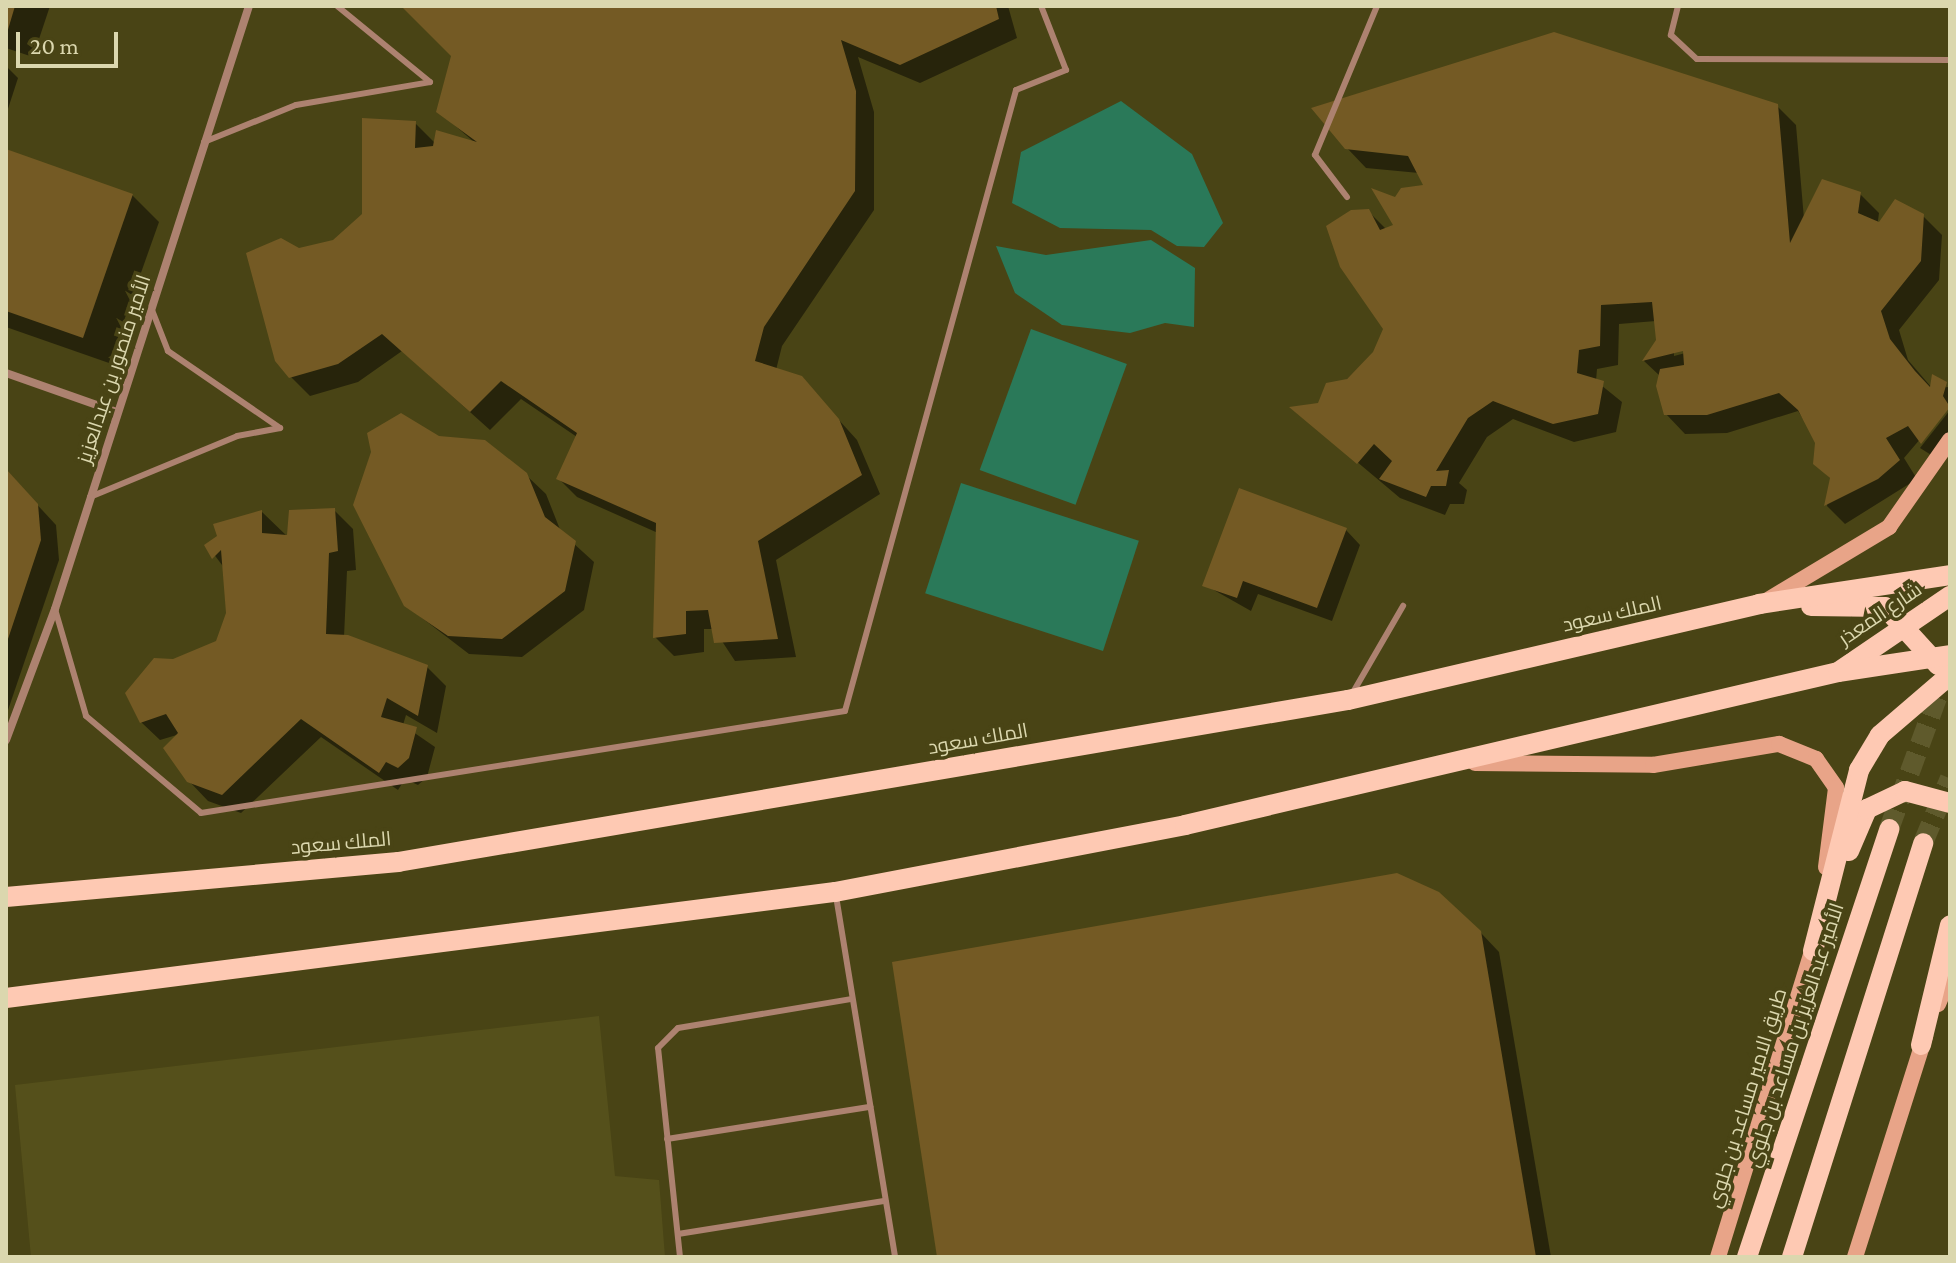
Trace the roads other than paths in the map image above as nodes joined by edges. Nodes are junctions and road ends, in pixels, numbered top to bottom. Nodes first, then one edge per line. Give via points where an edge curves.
1 (249, 6) edge
2 (337, 6) edge
3 (1041, 6) edge
4 (1377, 6) edge
5 (1678, 6) edge
6 (1950, 60) edge
7 (204, 142) junction
8 (1347, 197) dead end
9 (151, 307) junction
10 (6, 373) edge
11 (117, 412) junction
12 (1950, 440) edge
13 (90, 497) junction
14 (1950, 575) edge
15 (1950, 596) edge
16 (1759, 604) junction
17 (1403, 606) dead end
18 (55, 609) junction
19 (1902, 626) junction
20 (1941, 656) edge
21 (1838, 672) junction
22 (1949, 676) edge
23 (1348, 700) junction
24 (6, 740) edge
25 (1462, 762) junction
26 (1950, 803) edge
27 (1889, 829) tunnel mouth
28 (1923, 843) tunnel mouth
29 (835, 892) junction
30 (6, 897) edge
31 (1950, 925) edge
32 (1813, 951) junction
33 (1950, 954) edge
34 (1950, 976) edge
35 (6, 998) edge
36 (851, 999) junction
37 (1921, 1045) junction
38 (870, 1107) junction
39 (667, 1139) junction
40 (885, 1201) junction
41 (678, 1234) junction
42 (680, 1257) edge
43 (895, 1257) edge
44 (1718, 1257) edge
45 (1747, 1257) edge
46 (1792, 1257) edge
47 (1855, 1257) edge

1 - 7 street, الأمير منصور بن عبدالعزيز
2 - 7 lane via 430,82 296,105
3 - 18 lane via 1066,70 1016,90 845,711 201,813 86,716
4 - 8 lane via 1315,155
5 - 6 lane via 1671,35 1697,59
7 - 9 street, الأمير منصور بن عبدالعزيز
9 - 11 street, الأمير منصور بن عبدالعزيز
9 - 13 lane via 168,351 280,428 237,436
10 - 11 street
11 - 13 street, الأمير منصور بن عبدالعزيز
12 - 16 main road via 1889,527
13 - 18 street, الأمير منصور بن عبدالعزيز
14 - 16 main road, الملك سعود
15 - 19 main road, شارع المعذر
16 - 19 main road via 1885,607
16 - 23 main road, الملك سعود
17 - 23 lane
18 - 24 street, الأمير منصور بن عبدالعزيز
19 - 20 main road
19 - 21 main road, شارع المعذر
20 - 21 main road
20 - 22 main road
21 - 25 main road
22 - 32 main road via 1880,735 1859,770
23 - 30 main road, الملك سعود via 398,862
25 - 29 main road
25 - 32 main road, طريق الامير مساعد بن جلوي via 1653,765 1779,744 1816,759 1836,788
26 - 32 main road via 1905,791 1867,809
27 - 45 main road, الأمير عبدالعزيز بن مساعد بن جلوي
28 - 46 main road
29 - 35 main road
29 - 36 lane
31 - 37 main road
32 - 44 main road, طريق الامير مساعد بن جلوي
33 - 37 main road
34 - 37 main road
36 - 38 lane
36 - 39 lane via 678,1028 658,1048
37 - 47 main road
38 - 39 lane
38 - 40 lane
39 - 41 lane
40 - 41 lane
40 - 43 lane
41 - 42 lane

